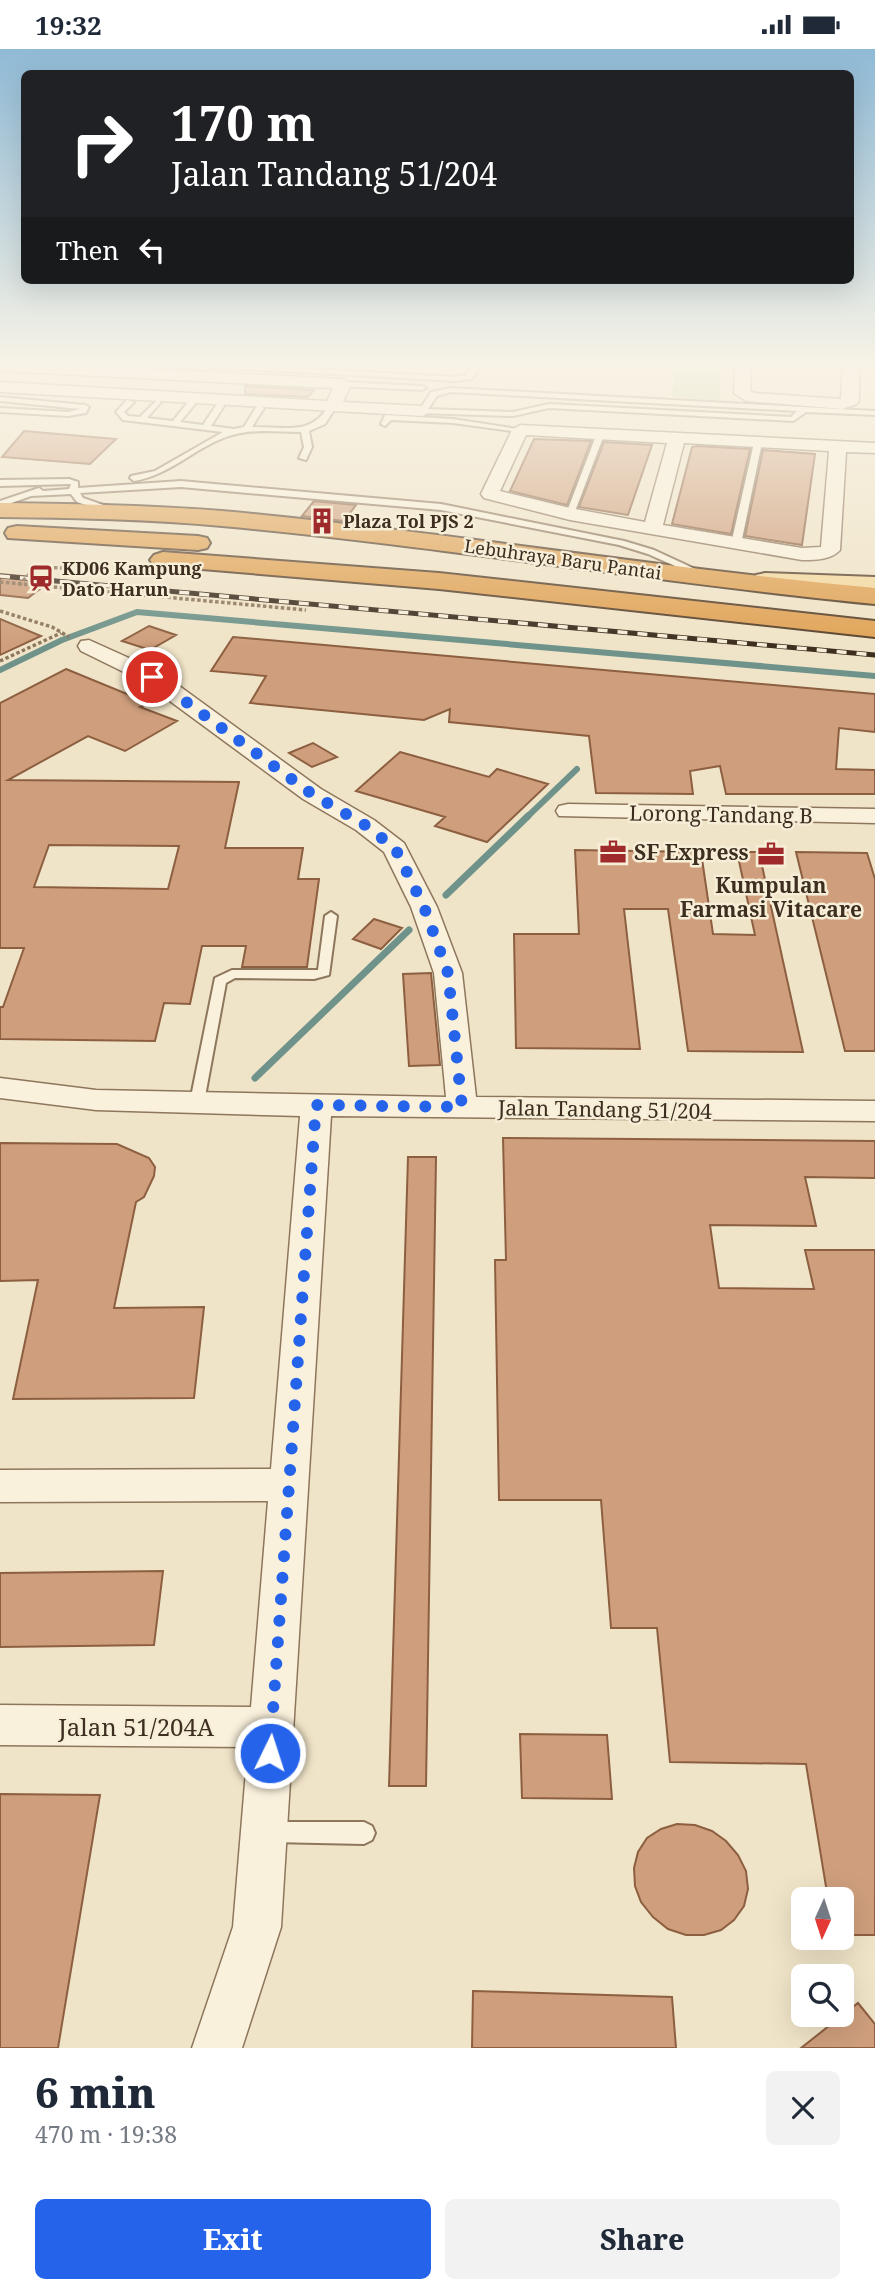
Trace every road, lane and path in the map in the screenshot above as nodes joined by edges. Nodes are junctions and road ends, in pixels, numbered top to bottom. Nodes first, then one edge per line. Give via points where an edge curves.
1 (181, 458) edge
2 (507, 458) edge
3 (591, 458) edge
4 (672, 458) edge
5 (755, 458) edge
6 (837, 458) edge
7 (113, 478) dead end
8 (143, 478) junction
9 (65, 482) junction
10 (0, 483) edge
11 (74, 490) junction
12 (29, 493) junction
13 (431, 498) dead end
14 (0, 504) edge
15 (0, 510) edge
16 (110, 510) junction
17 (570, 514) junction
18 (652, 529) junction
19 (0, 533) edge
20 (736, 544) junction
21 (0, 549) edge
22 (64, 568) dead end
23 (714, 579) junction
24 (0, 582) edge
25 (875, 585) edge
26 (47, 587) dead end
27 (875, 596) edge
28 (306, 610) dead end
29 (0, 611) edge
30 (58, 622) dead end
31 (873, 622) edge
32 (52, 627) junction
33 (89, 646) dead end
34 (0, 661) edge
35 (568, 811) dead end
36 (875, 816) edge
37 (331, 916) dead end
38 (0, 1088) edge
39 (197, 1102) junction
40 (316, 1105) junction
41 (462, 1107) junction
42 (875, 1111) edge
43 (289, 1485) junction
44 (0, 1486) edge
45 (0, 1725) edge
46 (272, 1727) junction
47 (264, 1832) junction
48 (364, 1833) dead end
49 (217, 2048) edge

1 - 8 lane
2 - 17 street via 490,494
3 - 17 lane
4 - 18 street
5 - 20 lane
6 - 20 street via 830,549 802,554
7 - 8 lane
8 - 13 lane
9 - 10 lane
9 - 11 lane via 79,480
9 - 12 lane
11 - 12 lane
11 - 16 lane via 80,500
11 - 23 lane via 181,484 441,507 621,543
12 - 14 lane
15 - 16 highway, Lebuhraya Baru Pantai
16 - 23 highway, Lebuhraya Baru Pantai via 301,525
17 - 18 street
18 - 20 street
19 - 31 highway, Lebuhraya Baru Pantai via 312,552
21 - 31 highway via 439,581
22 - 26 path, bridge via 36,567 19,585
23 - 25 main road
23 - 27 highway, Lebuhraya Baru Pantai
23 - 31 highway via 812,599
24 - 28 path
29 - 32 path
30 - 32 path
32 - 34 path via 62,634
33 - 41 street via 152,677 312,794 395,848 424,907 448,973
35 - 36 street, Lorong Tandang B
37 - 39 lane via 326,969 319,975 232,974 220,981
38 - 39 street, Jalan Tandang 51/204 via 96,1100
39 - 40 street, Jalan Tandang 51/204
40 - 41 street, Jalan Tandang 51/204
40 - 43 street
41 - 42 street, Jalan Tandang 51/204
43 - 44 street
43 - 46 street
45 - 46 street, Jalan 51/204A
46 - 47 street
47 - 48 lane
47 - 49 street via 257,1927

